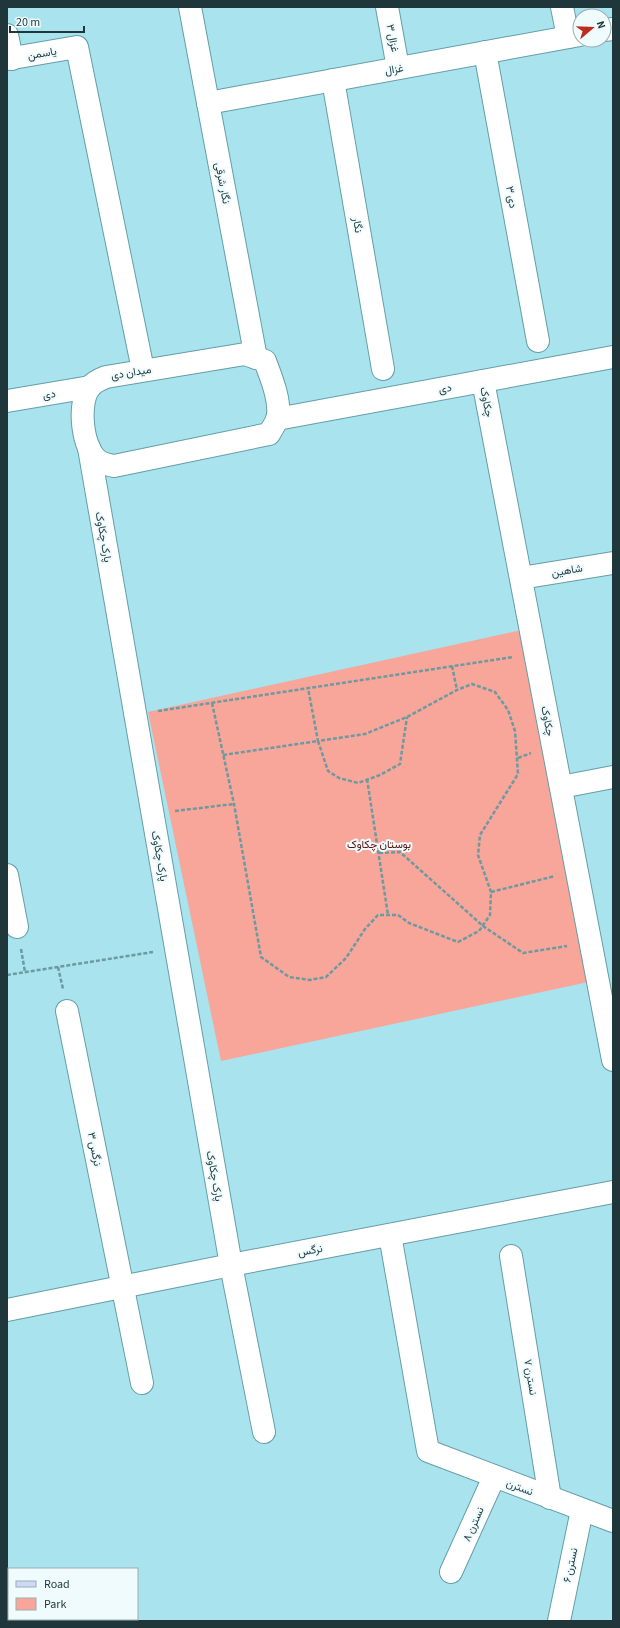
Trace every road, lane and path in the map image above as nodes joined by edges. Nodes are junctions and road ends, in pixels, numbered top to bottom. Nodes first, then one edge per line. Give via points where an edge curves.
1 (190, 7) edge
2 (387, 7) edge
3 (562, 7) edge
4 (572, 31) edge
5 (7, 35) edge
6 (572, 36) edge
7 (485, 52) junction
8 (9, 59) edge
9 (398, 68) junction
10 (333, 80) junction
11 (208, 103) junction
12 (538, 341) dead end
13 (613, 357) edge
14 (256, 358) junction
15 (382, 369) dead end
16 (143, 370) junction
17 (483, 381) junction
18 (90, 387) junction
19 (7, 401) edge
20 (277, 419) junction
21 (89, 448) junction
22 (613, 563) edge
23 (521, 578) junction
24 (535, 653) junction
25 (452, 666) junction
26 (308, 688) junction
27 (456, 690) junction
28 (212, 703) junction
29 (136, 715) junction
30 (408, 717) junction
31 (318, 741) junction
32 (224, 755) junction
33 (613, 777) edge
34 (367, 779) junction
35 (561, 787) junction
36 (234, 804) junction
37 (153, 813) junction
38 (379, 853) junction
39 (577, 870) junction
40 (7, 875) edge
41 (491, 892) junction
42 (388, 915) junction
43 (482, 926) junction
44 (17, 927) dead end
45 (590, 942) junction
46 (177, 948) junction
47 (7, 975) edge
48 (606, 987) edge
49 (67, 1011) dead end
50 (613, 1060) edge
51 (613, 1192) edge
52 (390, 1235) junction
53 (511, 1256) dead end
54 (231, 1265) junction
55 (122, 1287) junction
56 (7, 1310) edge
57 (142, 1383) dead end
58 (264, 1432) dead end
59 (494, 1477) junction
60 (550, 1498) junction
61 (582, 1510) junction
62 (613, 1521) edge
63 (451, 1572) dead end
64 (559, 1621) edge

1 - 11 street, نگار شرقی
2 - 9 street, غزال ۳
3 - 4 street
5 - 8 street
6 - 7 street, غزال
7 - 9 street, غزال
7 - 12 street, دی ۳
8 - 16 street, یاسمن via 77,46
9 - 10 street, غزال
10 - 11 street, غزال
10 - 15 street, نگار
11 - 14 street, نگار شرقی
13 - 17 street, دی
14 - 16 street, میدان دی via 245,354
14 - 20 street via 265,362 272,380 277,399
16 - 18 street, میدان دی via 106,377
17 - 20 street, دی
17 - 23 street, چکاوک
18 - 19 street, دی
18 - 21 street via 83,404
20 - 21 street via 269,434 114,466 99,461
21 - 29 street, پارک چکاوک
22 - 23 street, شاهین
23 - 24 street, چکاوک
24 - 25 path
24 - 35 street, چکاوک
25 - 26 path
25 - 27 path
26 - 28 path
26 - 31 path
27 - 30 path
27 - 41 path via 472,684 495,692 508,710 515,731 518,774 480,835 478,855
28 - 29 path
28 - 32 path
29 - 37 street, پارک چکاوک
30 - 31 path via 365,734
30 - 34 path via 400,764
31 - 32 path
31 - 34 path via 328,771 339,778 358,783
32 - 36 path
33 - 35 street
34 - 38 path
35 - 39 street, چکاوک
36 - 37 path
36 - 42 path via 261,957 290,977 310,980 326,977 346,958 365,928 378,915
37 - 46 street, پارک چکاوک
38 - 42 path
38 - 43 path via 400,852
39 - 41 path
39 - 45 street, چکاوک
40 - 44 street
41 - 43 path via 490,915
42 - 43 path via 398,915 409,923 458,942 479,931
43 - 45 path via 523,953
45 - 48 street, چکاوک
46 - 47 path
46 - 54 street, پارک چکاوک
48 - 50 street, چکاوک
49 - 55 street, نرگس ۳
51 - 52 street, نرگس
52 - 54 street, نرگس
52 - 59 street, نسترن via 428,1451
53 - 60 street, نسترن ۷
54 - 55 street, نرگس
54 - 58 street, پارک چکاوک
55 - 56 street, نرگس
55 - 57 street, نرگس ۳
59 - 60 street, نسترن
59 - 63 street, نسترن ۸
60 - 61 street, نسترن
61 - 62 street, نسترن
61 - 64 street, نسترن ۶

